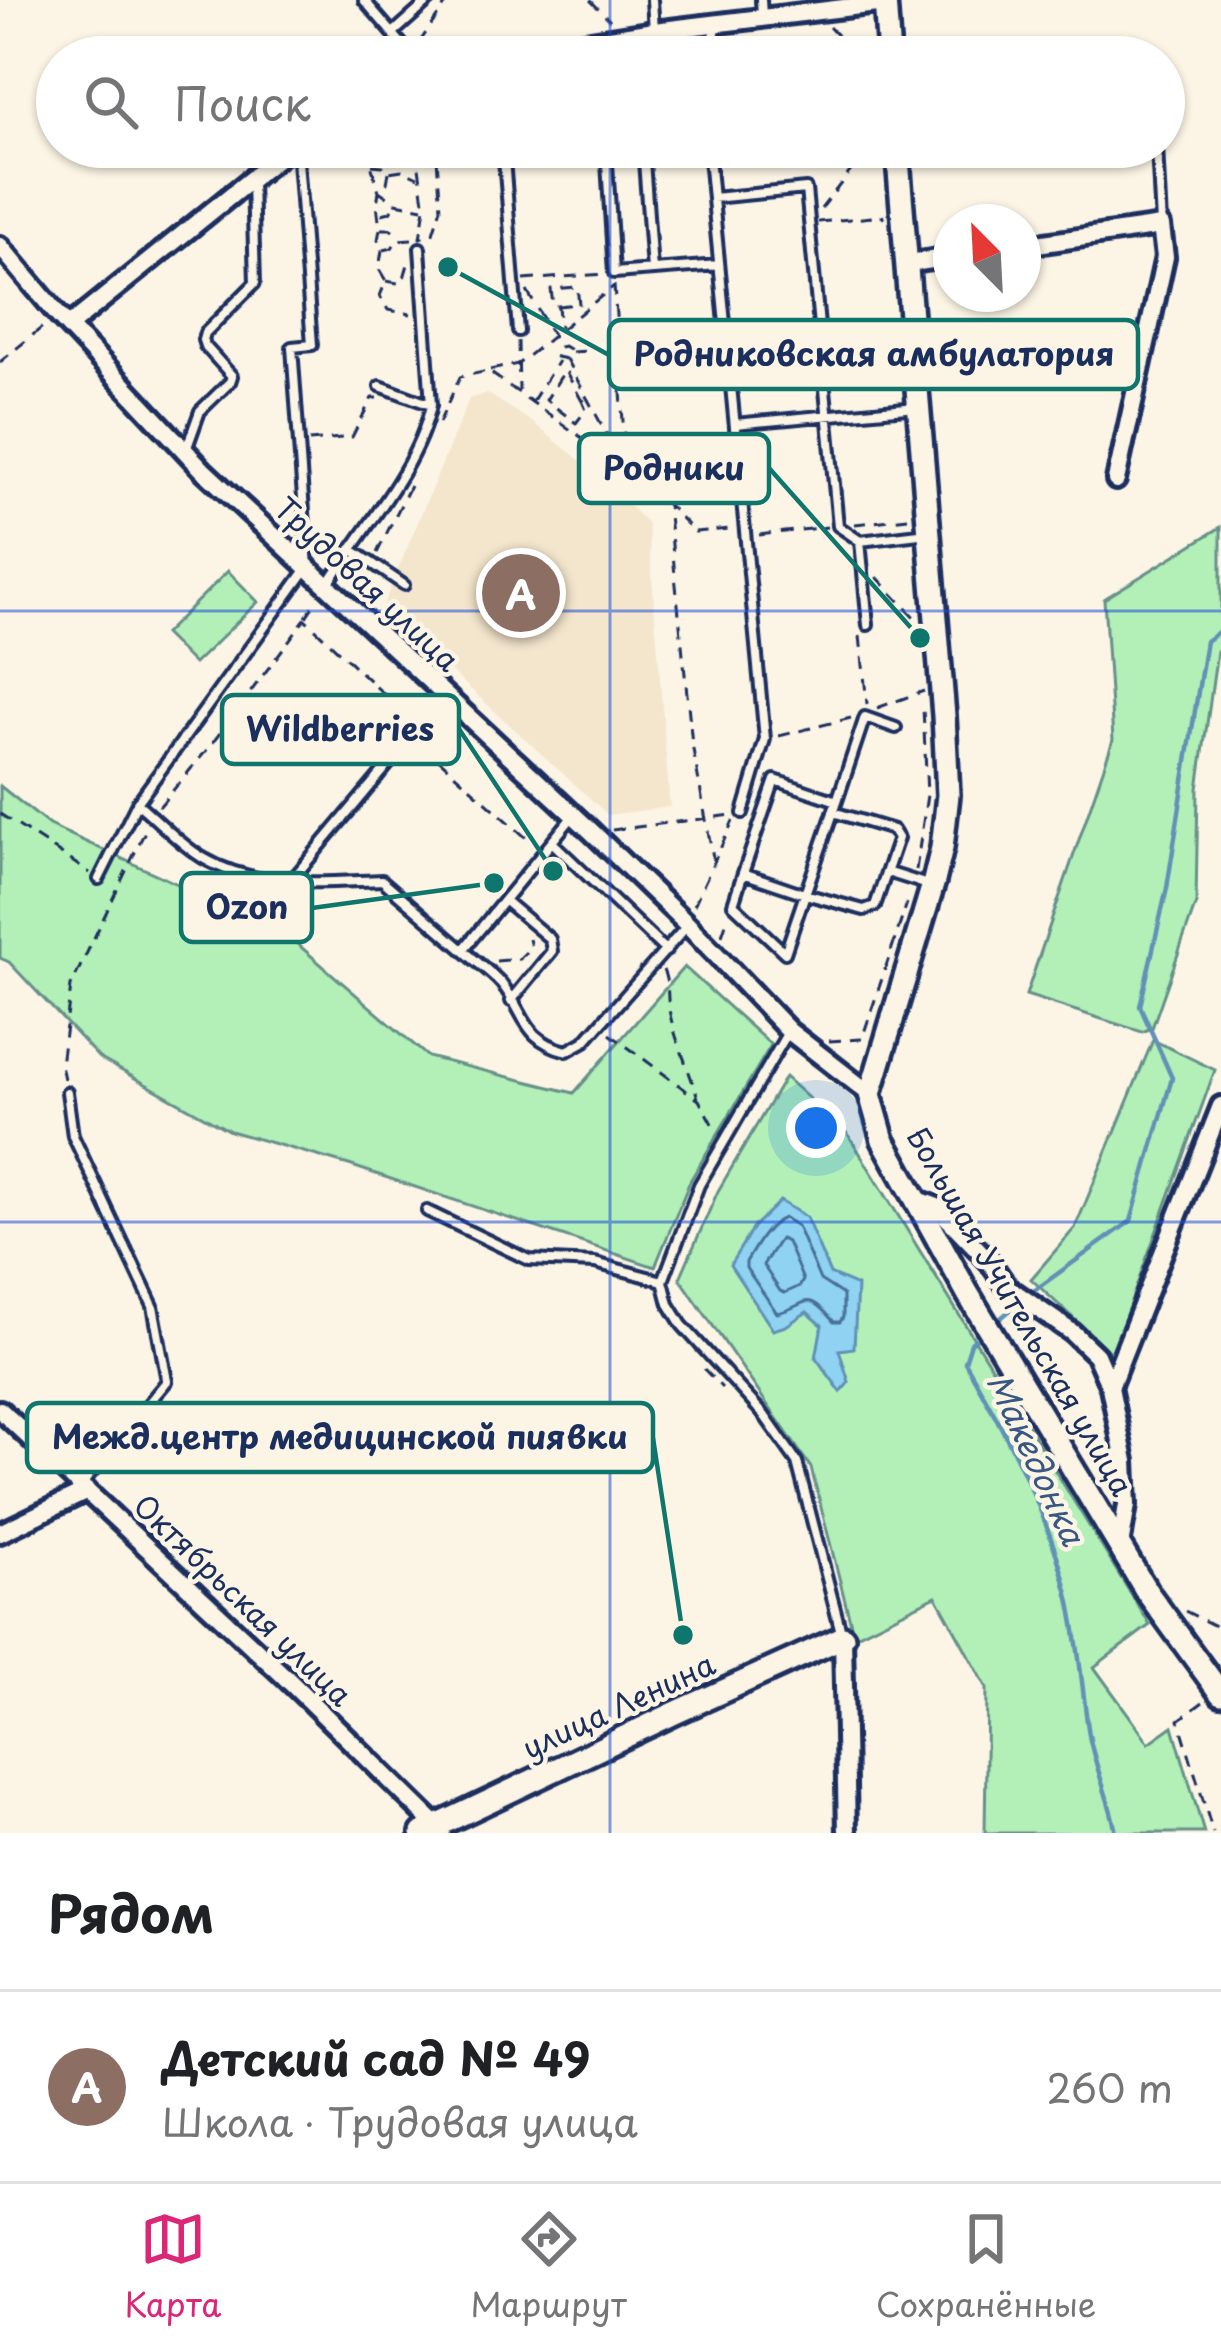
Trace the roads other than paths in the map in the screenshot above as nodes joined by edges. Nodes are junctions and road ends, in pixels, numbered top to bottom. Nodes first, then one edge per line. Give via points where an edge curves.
1 (364, 0) edge
2 (430, 0) edge
3 (652, 0) edge
4 (885, 2) edge
5 (762, 9) edge
6 (717, 24) junction
7 (393, 33) junction
8 (395, 36) edge
9 (640, 36) edge
10 (667, 36) edge
11 (714, 36) edge
12 (887, 36) edge
13 (267, 168) edge
14 (296, 168) edge
15 (505, 168) edge
16 (607, 168) edge
17 (645, 168) edge
18 (710, 168) edge
19 (899, 168) edge
20 (1158, 168) edge
21 (251, 180) junction
22 (713, 198) junction
23 (1161, 226) junction
24 (420, 243) road end
25 (1041, 244) edge
26 (0, 246) edge
27 (933, 260) edge
28 (906, 264) junction
29 (720, 265) junction
30 (652, 270) junction
31 (64, 320) junction
32 (518, 331) road end
33 (380, 386) dead end
34 (431, 405) junction
35 (918, 407) junction
36 (826, 416) junction
37 (734, 424) junction
38 (186, 452) junction
39 (1116, 480) dead end
40 (929, 532) junction
41 (860, 541) junction
42 (351, 549) junction
43 (308, 567) junction
44 (328, 585) junction
45 (404, 585) dead end
46 (868, 625) road end
47 (445, 697) junction
48 (896, 728) dead end
49 (136, 803) junction
50 (835, 806) junction
51 (739, 813) road end
52 (574, 815) junction
53 (554, 843) junction
54 (887, 872) junction
55 (743, 873) junction
56 (99, 879) road end
57 (289, 883) junction
58 (924, 884) junction
59 (805, 894) junction
60 (505, 901) junction
61 (688, 926) junction
62 (463, 950) junction
63 (666, 951) junction
64 (512, 1000) junction
65 (789, 1031) junction
66 (67, 1092) road end
67 (869, 1094) junction
68 (1221, 1106) edge
69 (913, 1198) junction
70 (427, 1211) dead end
71 (663, 1281) junction
72 (1110, 1387) junction
73 (0, 1410) edge
74 (84, 1488) junction
75 (0, 1532) edge
76 (1120, 1546) junction
77 (843, 1637) junction
78 (1216, 1695) edge
79 (434, 1831) edge
80 (847, 1833) edge

1 - 7 lane
2 - 7 lane
3 - 9 lane
4 - 5 street
4 - 12 main road
5 - 6 street
6 - 10 street
6 - 11 lane
7 - 8 lane
13 - 21 street
14 - 43 lane via 312,345 292,347
15 - 32 lane
16 - 30 lane via 614,273
17 - 30 lane
18 - 22 lane
19 - 28 main road
20 - 23 lane
21 - 31 street
21 - 38 lane via 255,283 202,340 232,376 200,411
22 - 29 lane
22 - 36 lane via 806,189
23 - 25 street
23 - 39 street via 1165,257
24 - 34 lane
26 - 31 street, Трудовая улица
27 - 28 street
28 - 35 main road
29 - 30 lane
29 - 37 lane
31 - 38 street, Трудовая улица
33 - 34 lane
34 - 42 lane via 404,470
35 - 36 lane
35 - 40 main road
36 - 37 lane
36 - 41 lane via 838,526
37 - 51 lane via 765,739
38 - 43 street, Трудовая улица
40 - 41 lane
40 - 58 main road via 948,795 942,848
41 - 46 lane
42 - 44 lane
42 - 45 lane
43 - 44 street, Трудовая улица
43 - 49 lane
44 - 47 street, Трудовая улица
47 - 52 street, Трудовая улица
47 - 57 lane
48 - 50 lane via 865,717
49 - 56 lane
49 - 57 lane via 204,858
50 - 54 lane via 893,830 898,838
50 - 55 lane via 775,780
50 - 59 lane
52 - 53 lane
52 - 61 street, Трудовая улица
53 - 60 lane
53 - 63 lane
54 - 58 lane
54 - 59 lane via 875,906 864,910
55 - 59 lane
55 - 59 lane via 733,904 785,953
57 - 62 lane via 382,880
58 - 67 main road
60 - 62 lane
60 - 64 lane via 550,939 552,951
61 - 63 lane
61 - 65 street, Трудовая улица
62 - 64 lane
63 - 64 lane via 567,1051 547,1046
65 - 67 street, Трудовая улица
65 - 71 lane via 700,1185
66 - 74 lane via 73,1136 153,1306 167,1381
67 - 69 main road, Большая Учительская улица
68 - 72 street
69 - 72 street via 937,1207 1007,1287 1096,1355
69 - 76 main road, Большая Учительская улица
70 - 71 lane via 529,1260 595,1263
71 - 77 lane via 682,1325 796,1462
72 - 76 street via 1125,1461
73 - 74 street, Октябрьская улица
74 - 75 street
74 - 79 street, Октябрьская улица
76 - 78 main road, Большая Учительская улица
77 - 79 main road, улица Ленина
77 - 80 street

